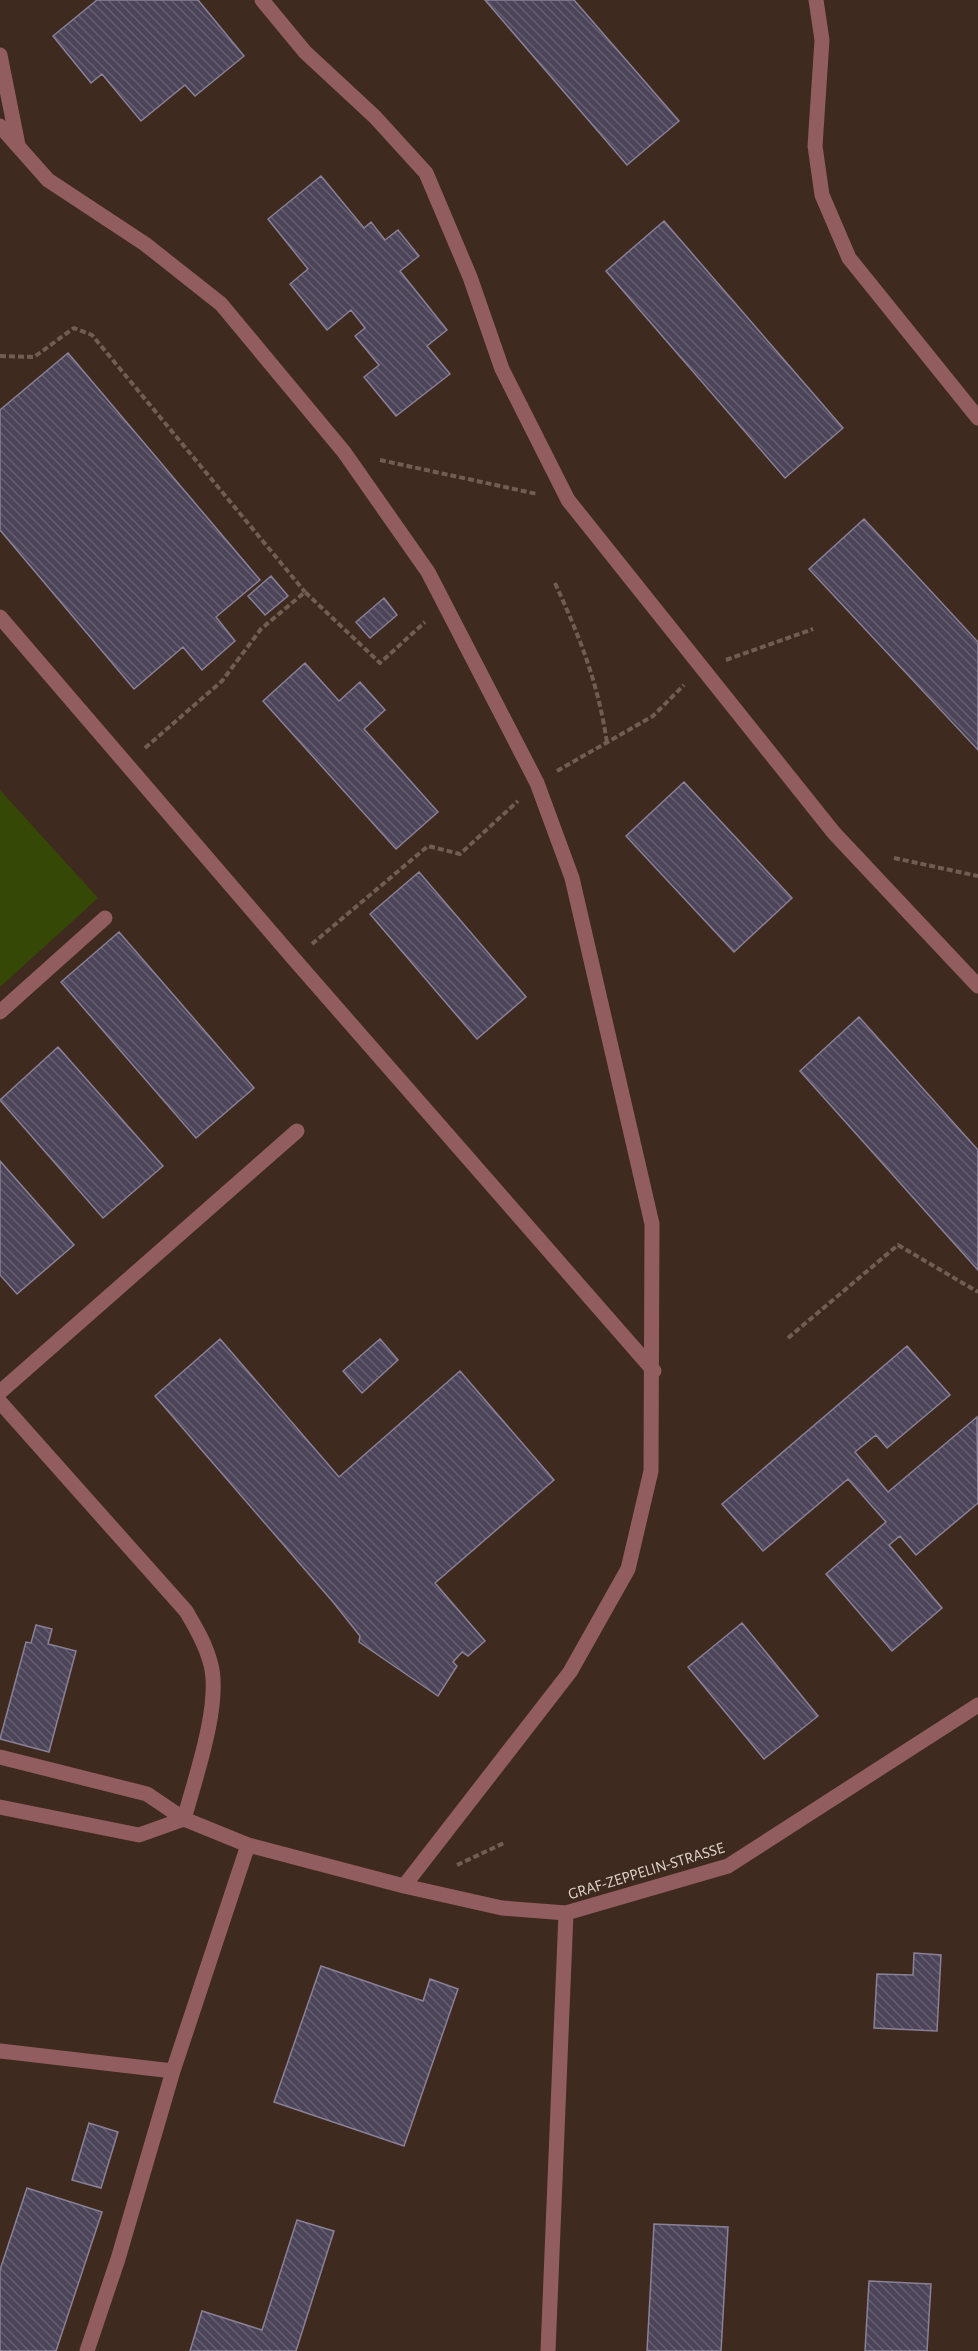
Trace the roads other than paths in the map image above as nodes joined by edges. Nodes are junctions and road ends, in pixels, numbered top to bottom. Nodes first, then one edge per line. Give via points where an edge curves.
1 (262, 0) edge
2 (816, 0) edge
3 (0, 55) edge
4 (0, 126) edge
5 (19, 148) junction
6 (978, 418) edge
7 (0, 617) edge
8 (105, 918) dead end
9 (978, 986) edge
10 (0, 1012) edge
11 (297, 1131) dead end
12 (654, 1371) junction
13 (0, 1392) edge
14 (0, 1402) edge
15 (978, 1705) edge
16 (0, 1757) edge
17 (0, 1807) edge
18 (184, 1819) junction
19 (248, 1845) junction
20 (404, 1886) junction
21 (566, 1913) junction
22 (1, 2056) edge
23 (172, 2071) junction
24 (87, 2351) edge
25 (548, 2351) edge

1 - 9 lane via 305,52 375,117 426,173 470,277 502,369 568,500 828,826
2 - 6 lane via 822,40 815,146 822,195 849,258
3 - 5 lane
4 - 5 lane
5 - 12 lane via 48,180 145,244 221,304 344,452 428,572 537,783 572,878 652,1224
7 - 12 lane
8 - 10 lane
11 - 13 lane
12 - 20 lane via 651,1471 628,1569 570,1672
14 - 18 lane via 186,1611 203,1641 212,1667 212,1700 205,1744
15 - 21 lane, GRAF-ZEPPELIN-STRASSE via 728,1866
16 - 18 lane, GRAF-ZEPPELIN-STRASSE via 147,1794
17 - 18 lane via 139,1835
18 - 19 lane, GRAF-ZEPPELIN-STRASSE
19 - 20 lane, GRAF-ZEPPELIN-STRASSE
19 - 23 lane
20 - 21 lane, GRAF-ZEPPELIN-STRASSE via 502,1908
21 - 25 lane
22 - 23 lane
23 - 24 lane

